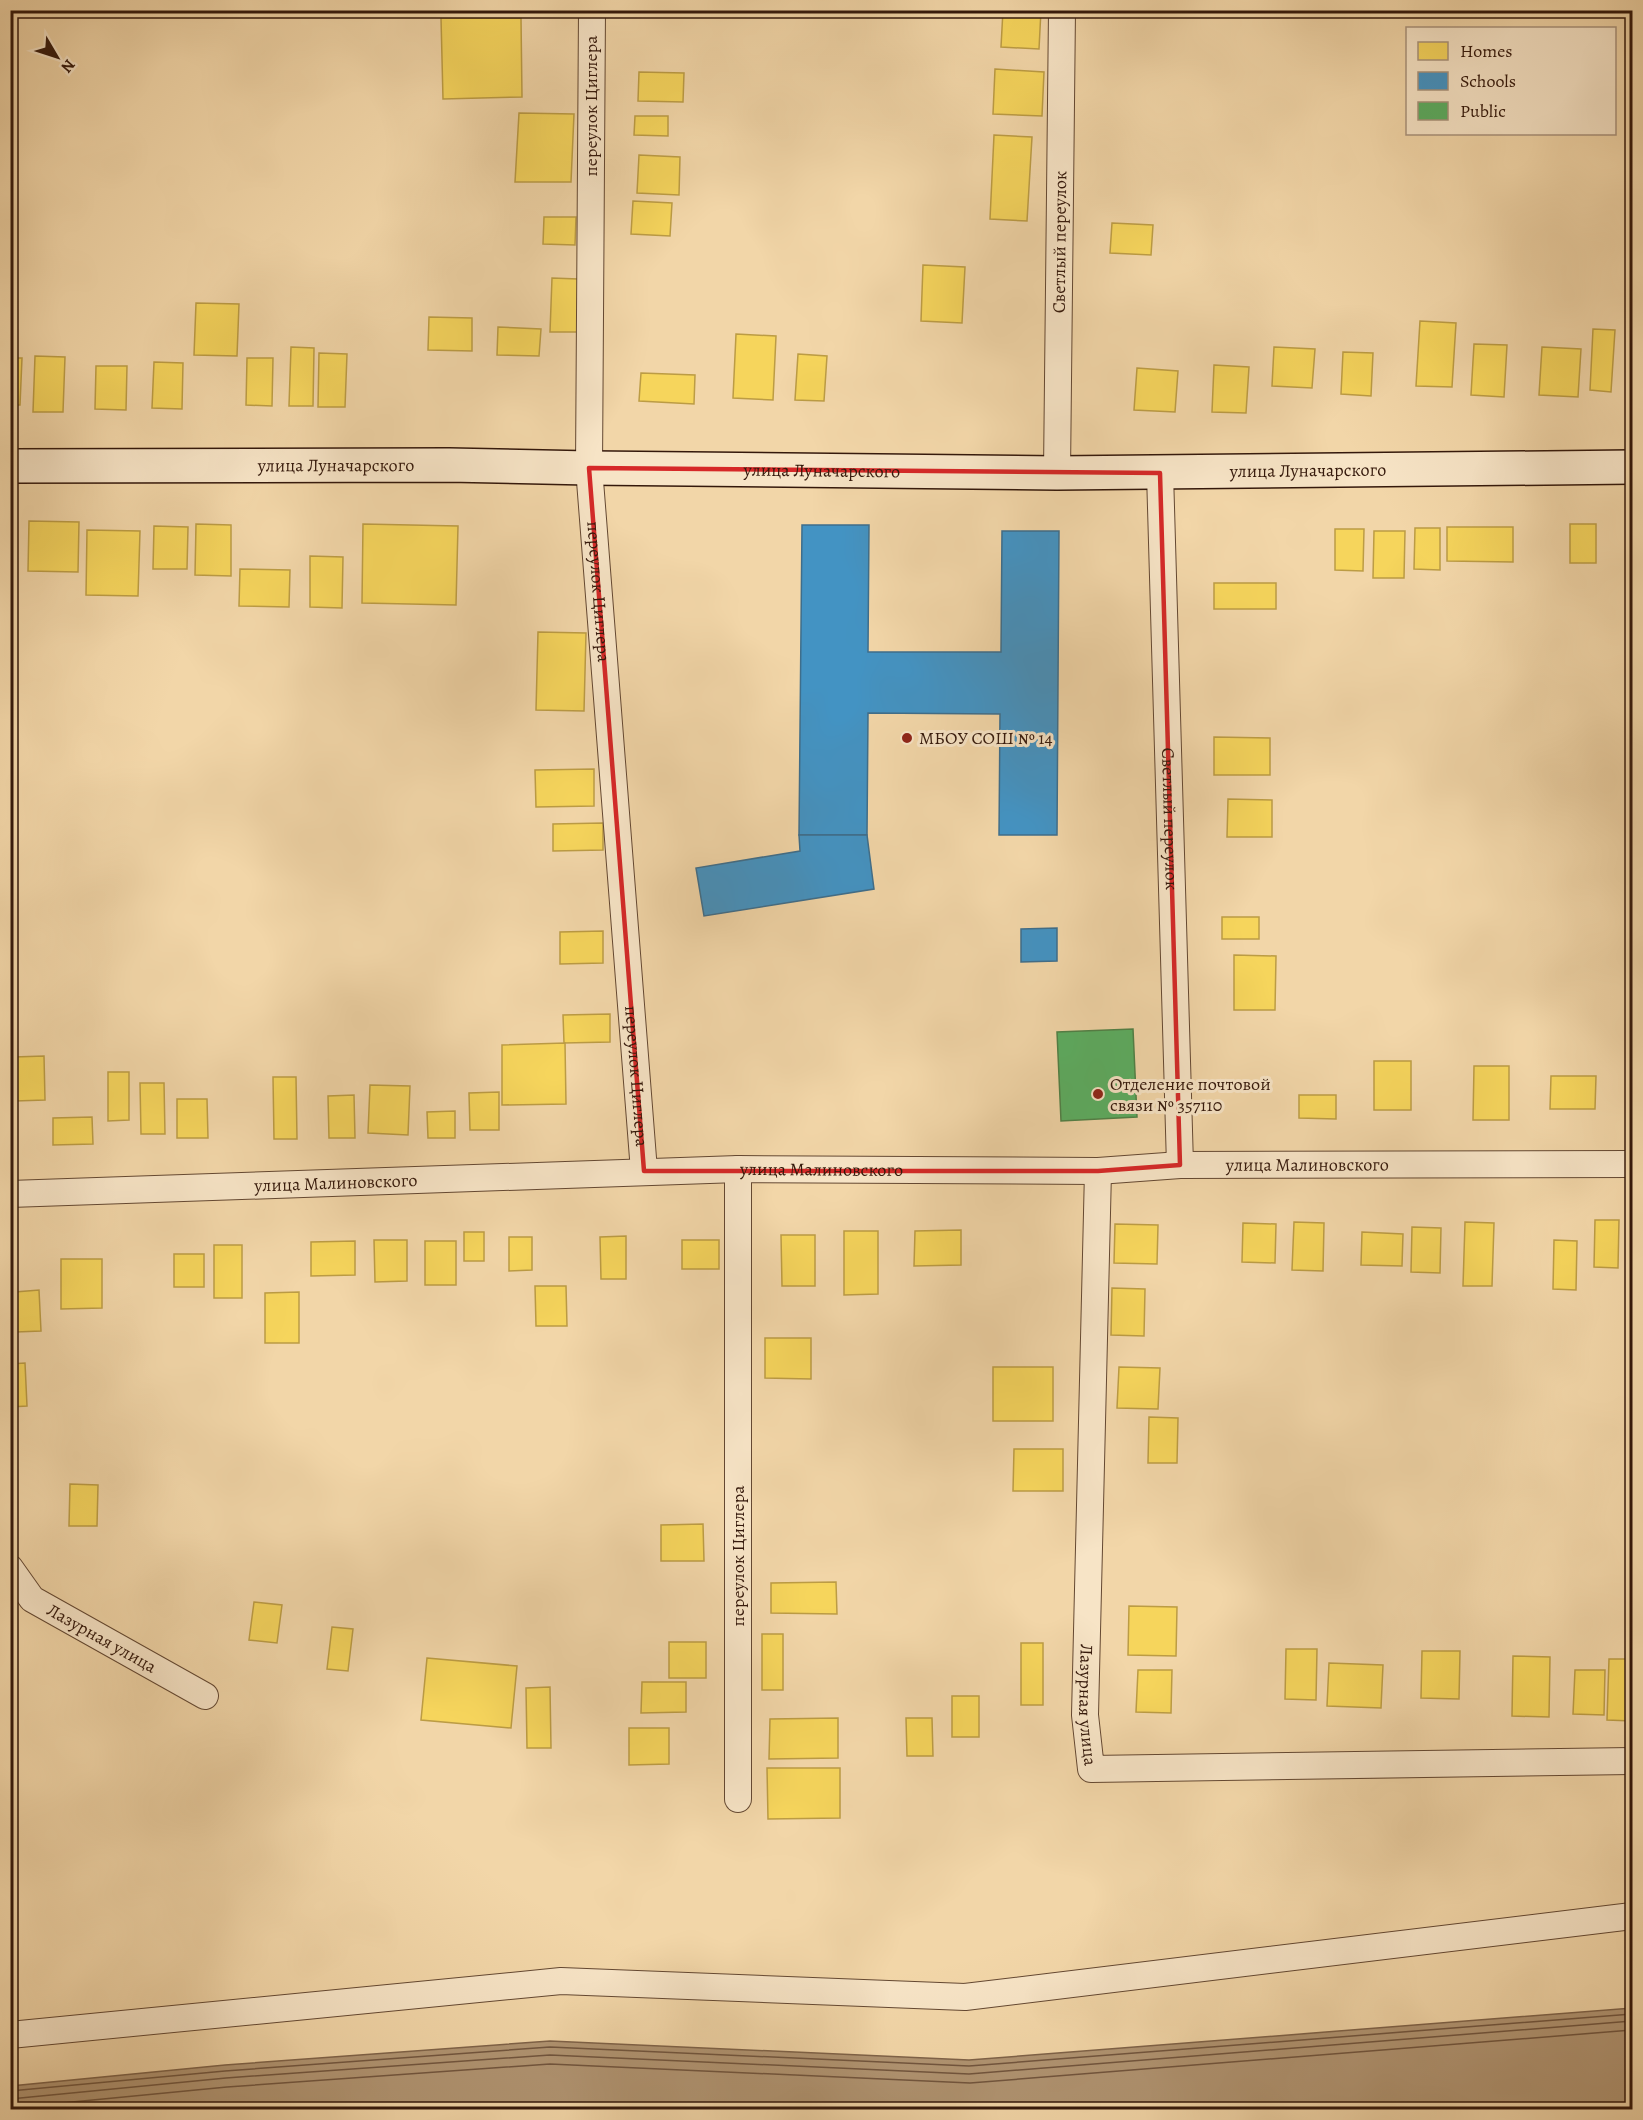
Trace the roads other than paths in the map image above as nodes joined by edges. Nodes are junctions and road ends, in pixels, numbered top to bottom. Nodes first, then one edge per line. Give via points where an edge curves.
1 (592, 10) edge
2 (1062, 10) edge
3 (10, 466) edge
4 (1632, 467) edge
5 (589, 468) junction
6 (1057, 473) junction
7 (1160, 473) junction
8 (1632, 1164) edge
9 (1180, 1165) junction
10 (738, 1169) junction
11 (644, 1171) junction
12 (1098, 1171) junction
13 (10, 1194) edge
14 (10, 1568) edge
15 (205, 1696) dead end
16 (1632, 1761) edge
17 (738, 1799) dead end
18 (1632, 1916) edge
19 (10, 2035) edge

1 - 5 street, переулок Циглера
2 - 6 street, Светлый переулок
3 - 5 street, улица Луначарского
4 - 7 street, улица Луначарского
5 - 6 street, улица Луначарского
5 - 11 street, переулок Циглера
6 - 7 street, улица Луначарского
7 - 9 street, Светлый переулок
8 - 9 street, улица Малиновского
9 - 12 street, улица Малиновского
10 - 11 street, улица Малиновского
10 - 12 street, улица Малиновского
10 - 17 street, переулок Циглера
11 - 13 street, улица Малиновского
12 - 16 street, Лазурная улица via 1085,1715 1091,1769
14 - 15 street, Лазурная улица via 32,1599
18 - 19 street via 965,1997 561,1981

